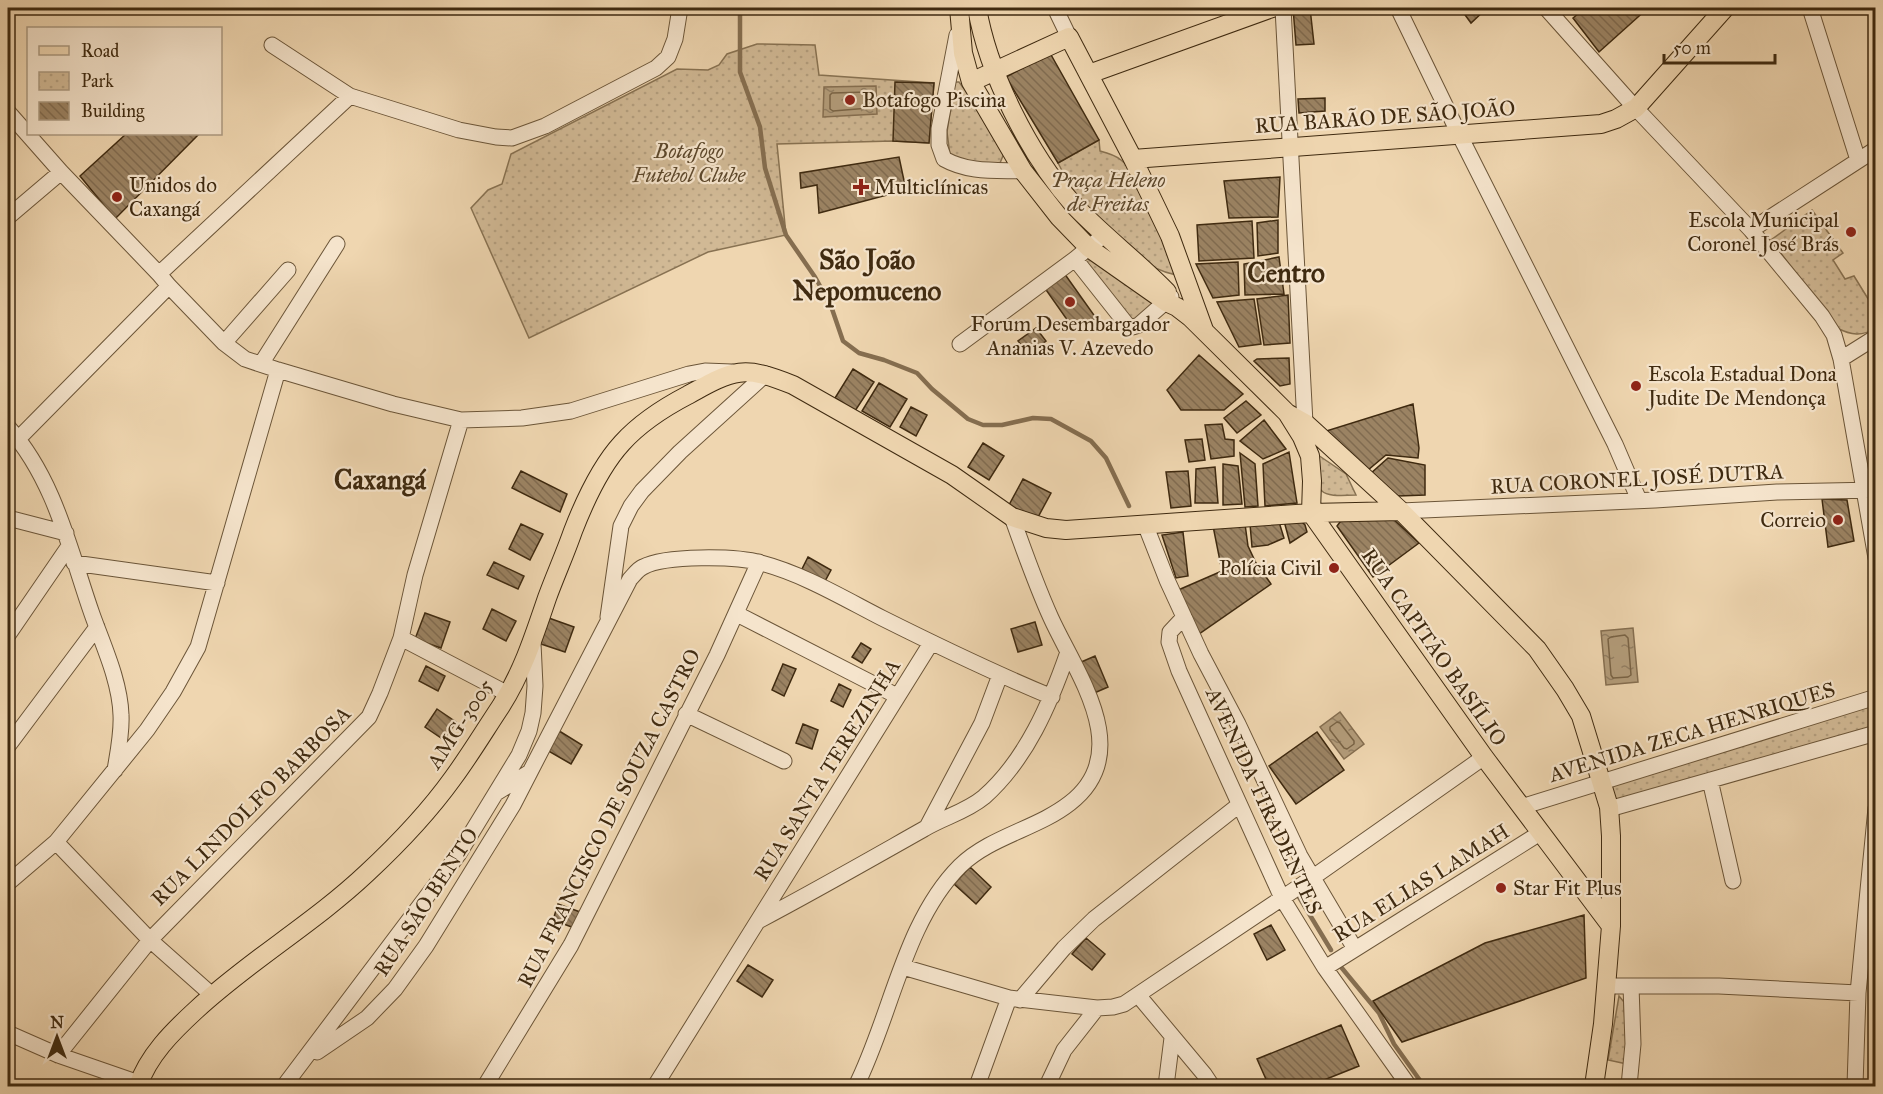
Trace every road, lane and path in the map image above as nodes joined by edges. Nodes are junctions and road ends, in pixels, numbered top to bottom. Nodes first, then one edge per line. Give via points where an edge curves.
1 (680, 8) edge
2 (977, 8) edge
3 (1055, 8) edge
4 (1272, 8) edge
5 (1284, 8) edge
6 (1398, 8) edge
7 (1546, 8) edge
8 (1725, 8) edge
9 (1810, 8) edge
10 (959, 14) edge
11 (1069, 37) junction
12 (272, 45) dead end
13 (994, 71) junction
14 (1089, 74) junction
15 (971, 81) junction
16 (351, 96) junction
17 (1636, 108) junction
18 (8, 112) edge
19 (27, 134) edge
20 (1459, 134) junction
21 (28, 135) edge
22 (1291, 147) junction
23 (1875, 149) edge
24 (1133, 159) junction
25 (1858, 160) junction
26 (1023, 171) junction
27 (61, 172) junction
28 (8, 217) edge
29 (1751, 230) junction
30 (1104, 235) junction
31 (337, 244) dead end
32 (1089, 248) junction
33 (1075, 259) junction
34 (288, 270) dead end
35 (159, 274) junction
36 (169, 286) junction
37 (1172, 302) junction
38 (1204, 330) junction
39 (1875, 338) edge
40 (224, 343) junction
41 (960, 344) dead end
42 (1841, 359) junction
43 (261, 364) junction
44 (278, 370) junction
45 (735, 372) junction
46 (766, 374) junction
47 (1287, 413) junction
48 (461, 420) junction
49 (1305, 423) junction
50 (8, 427) edge
51 (18, 439) junction
52 (1869, 490) edge
53 (1640, 500) junction
54 (1401, 511) junction
55 (1311, 513) junction
56 (1012, 517) junction
57 (8, 518) edge
58 (1145, 524) junction
59 (67, 540) junction
60 (1875, 558) edge
61 (759, 562) junction
62 (74, 563) junction
63 (217, 583) junction
64 (737, 614) junction
65 (1184, 617) junction
66 (607, 623) junction
67 (97, 627) junction
68 (8, 635) edge
69 (401, 638) junction
70 (533, 643) junction
71 (931, 643) junction
72 (1068, 652) junction
73 (1000, 675) junction
74 (508, 694) junction
75 (897, 696) junction
76 (1052, 697) junction
77 (1875, 698) edge
78 (686, 714) junction
79 (1875, 733) edge
80 (8, 746) edge
81 (1484, 757) junction
82 (784, 761) dead end
83 (115, 770) junction
84 (530, 772) junction
85 (1710, 780) junction
86 (1601, 781) junction
87 (496, 793) junction
88 (1239, 805) junction
89 (1521, 807) junction
90 (1875, 807) edge
91 (1609, 809) junction
92 (927, 827) junction
93 (1539, 833) junction
94 (56, 842) junction
95 (1312, 878) junction
96 (1733, 881) dead end
97 (8, 883) edge
98 (1282, 898) junction
99 (760, 920) junction
100 (1611, 926) junction
101 (150, 940) junction
102 (1355, 949) junction
103 (903, 968) junction
104 (1325, 968) junction
105 (1606, 986) junction
106 (1631, 986) junction
107 (1858, 993) junction
108 (212, 995) junction
109 (1138, 995) junction
110 (1015, 999) junction
111 (1096, 1008) junction
112 (8, 1034) edge
113 (1172, 1038) junction
114 (58, 1055) junction
115 (307, 1058) junction
116 (138, 1085) edge
117 (284, 1086) edge
118 (485, 1086) edge
119 (655, 1086) edge
120 (856, 1086) edge
121 (976, 1086) edge
122 (1047, 1086) edge
123 (1166, 1086) edge
124 (1212, 1086) edge
125 (1409, 1086) edge
126 (1594, 1086) edge
127 (1629, 1086) edge
128 (1855, 1086) edge

1 - 16 street via 668,57 656,68 545,126 512,138 459,130
2 - 13 main road
3 - 11 street
4 - 14 main road
5 - 22 street
6 - 20 street
7 - 17 street
8 - 17 main road
9 - 25 street
10 - 15 main road
10 - 26 street via 939,129 944,159 978,170
11 - 13 main road
11 - 14 main road
12 - 16 street
13 - 15 main road
13 - 30 main road via 1052,177
14 - 24 main road
15 - 26 main road
16 - 35 street
17 - 20 main road, RUA BARÃO DE SÃO JOÃO via 1601,124
17 - 29 street
18 - 19 street
20 - 22 main road, RUA BARÃO DE SÃO JOÃO
20 - 53 street via 1616,444
21 - 27 street
22 - 24 main road, RUA BARÃO DE SÃO JOÃO
22 - 49 street
23 - 25 street
24 - 38 main road via 1170,236
25 - 29 street
26 - 32 main road
27 - 28 street
27 - 35 street
29 - 42 street via 1822,316 1834,335
30 - 32 street
30 - 37 main road
31 - 43 street
32 - 33 street
32 - 37 main road
33 - 37 street via 1128,326 1139,324
33 - 41 street
34 - 40 street
35 - 36 street
36 - 40 street
36 - 51 street
37 - 38 main road
38 - 47 main road
39 - 42 street
40 - 43 street via 245,359
42 - 52 street
43 - 44 street
44 - 48 street
44 - 63 street
45 - 46 main road, AMG-3005
45 - 48 street via 689,374 571,411
45 - 70 main road, AMG-3005 via 676,401 622,443 596,479 579,515
46 - 56 main road via 952,475
46 - 66 street via 680,452 631,506 621,526
47 - 49 main road
47 - 55 main road via 1310,456
48 - 69 street, RUA LINDOLFO BARBOSA via 415,575
49 - 54 main road
50 - 51 street
51 - 59 street via 52,497
52 - 53 street, RUA CORONEL JOSÉ DUTRA
52 - 60 street
53 - 54 street, RUA CORONEL JOSÉ DUTRA
54 - 55 main road
54 - 86 main road via 1537,649 1581,716
55 - 58 main road
55 - 81 main road, RUA CAPITÃO BASÍLIO
56 - 58 main road via 1066,530
56 - 72 street via 1034,580
57 - 59 street
58 - 65 street
59 - 62 street
59 - 68 street
61 - 64 street, RUA FRANCISCO DE SOUZA CASTRO
61 - 66 street, RUA SÃO BENTO via 681,559 642,567 630,579
61 - 71 street, RUA SÃO BENTO via 789,572
62 - 63 street
62 - 67 street
63 - 83 street via 198,648 147,730
64 - 75 street
64 - 78 street, RUA FRANCISCO DE SOUZA CASTRO
65 - 88 street, AVENIDA TIRADENTES via 1170,632 1169,642
65 - 95 street
66 - 84 street, RUA SÃO BENTO
67 - 80 street
67 - 83 street via 115,681 121,715
69 - 74 street
69 - 101 street, RUA LINDOLFO BARBOSA via 369,717
70 - 74 main road, AMG-3005
70 - 87 street via 535,686 529,731
71 - 73 street, RUA SÃO BENTO
71 - 75 street, RUA SANTA TEREZINHA
72 - 76 street
72 - 103 street via 1092,702 1099,727 1100,749 1095,769 1085,788 1070,803 979,851 960,866 925,915
73 - 76 street, RUA SÃO BENTO
73 - 92 street via 982,723
74 - 108 main road, AMG-3005 via 452,779 368,873
75 - 99 street, RUA SANTA TEREZINHA
76 - 92 street via 1027,744 984,797 963,812
77 - 86 street, AVENIDA ZECA HENRIQUES
78 - 82 street
78 - 118 street, RUA FRANCISCO DE SOUZA CASTRO via 571,945
79 - 85 street
81 - 89 main road, RUA CAPITÃO BASÍLIO
81 - 95 street
83 - 94 street
84 - 87 street
84 - 115 street, RUA SÃO BENTO via 426,946 395,989 367,1018
85 - 91 street
85 - 96 street
86 - 89 street, AVENIDA ZECA HENRIQUES
86 - 91 main road
87 - 115 street via 458,855
88 - 98 street, AVENIDA TIRADENTES
88 - 110 street via 1094,919
89 - 93 main road, RUA CAPITÃO BASÍLIO
90 - 107 street
91 - 100 main road
92 - 99 street
93 - 100 main road, RUA CAPITÃO BASÍLIO
93 - 102 street, RUA ELIAS LAMAH
94 - 97 street
94 - 101 street
95 - 98 street
95 - 102 street
98 - 104 street, AVENIDA TIRADENTES
98 - 109 street
99 - 119 street, RUA SANTA TEREZINHA
100 - 105 main road
101 - 108 street
101 - 114 street, RUA LINDOLFO BARBOSA
102 - 104 street, RUA ELIAS LAMAH
103 - 110 street
103 - 120 street
104 - 125 street, AVENIDA TIRADENTES
105 - 106 street
105 - 126 main road
106 - 107 street
106 - 127 street via 1633,1044
107 - 128 street
108 - 116 main road, AMG-3005 via 173,1031 149,1061
109 - 111 street via 1124,1004
109 - 113 street
110 - 111 street
110 - 121 street
111 - 122 street via 1064,1050
112 - 114 street
113 - 123 street
113 - 124 street
114 - 116 street
115 - 117 street

